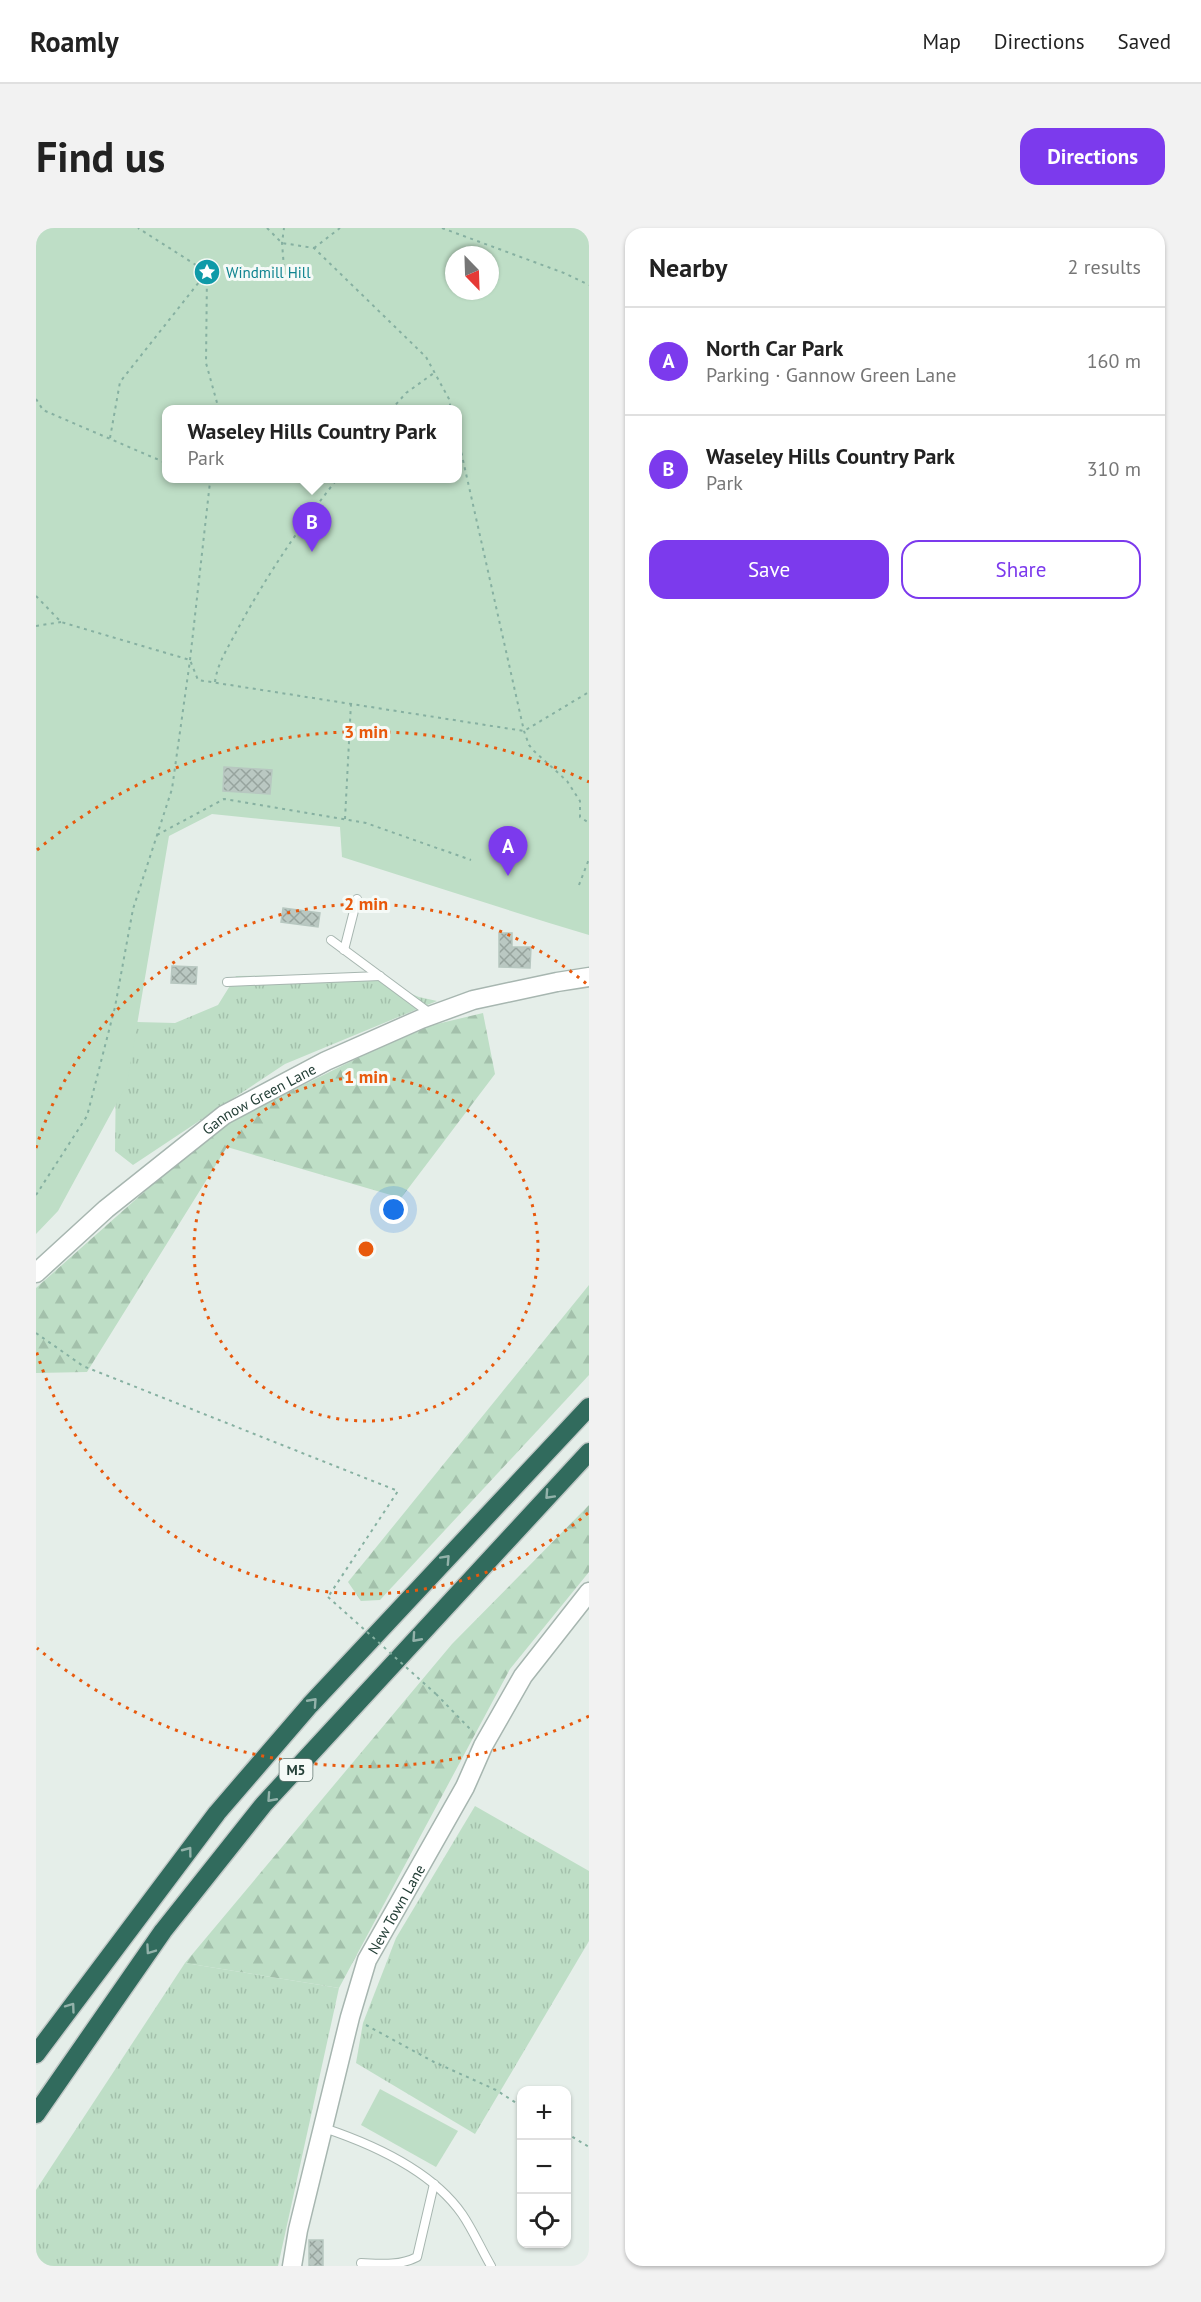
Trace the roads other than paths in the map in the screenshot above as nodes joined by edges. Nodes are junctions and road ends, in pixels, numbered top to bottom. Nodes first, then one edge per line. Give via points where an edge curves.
1 (357, 898) dead end
2 (331, 940) dead end
3 (344, 950) junction
4 (380, 976) junction
5 (589, 977) edge
6 (226, 982) dead end
7 (432, 1015) junction
8 (36, 1273) edge
9 (589, 1407) edge
10 (589, 1452) edge
11 (589, 1592) edge
12 (36, 2054) edge
13 (36, 2114) edge
14 (324, 2128) junction
15 (434, 2184) junction
16 (361, 2263) dead end
17 (292, 2266) edge
18 (491, 2266) edge

1 - 3 lane
2 - 3 lane
3 - 4 lane
4 - 6 lane
4 - 7 lane
5 - 7 street, Gannow Green Lane via 472,1000
7 - 8 street, Gannow Green Lane via 326,1061 224,1115 106,1209
12 -> 9 highway, M5 via 224,1804 310,1705
10 -> 13 highway, M5 via 264,1804 163,1931
11 - 14 street, New Town Lane via 523,1676 367,1960
14 - 15 lane via 389,2155
14 - 17 street, New Town Lane
15 - 16 lane via 417,2257 400,2264
15 - 18 lane via 461,2213

